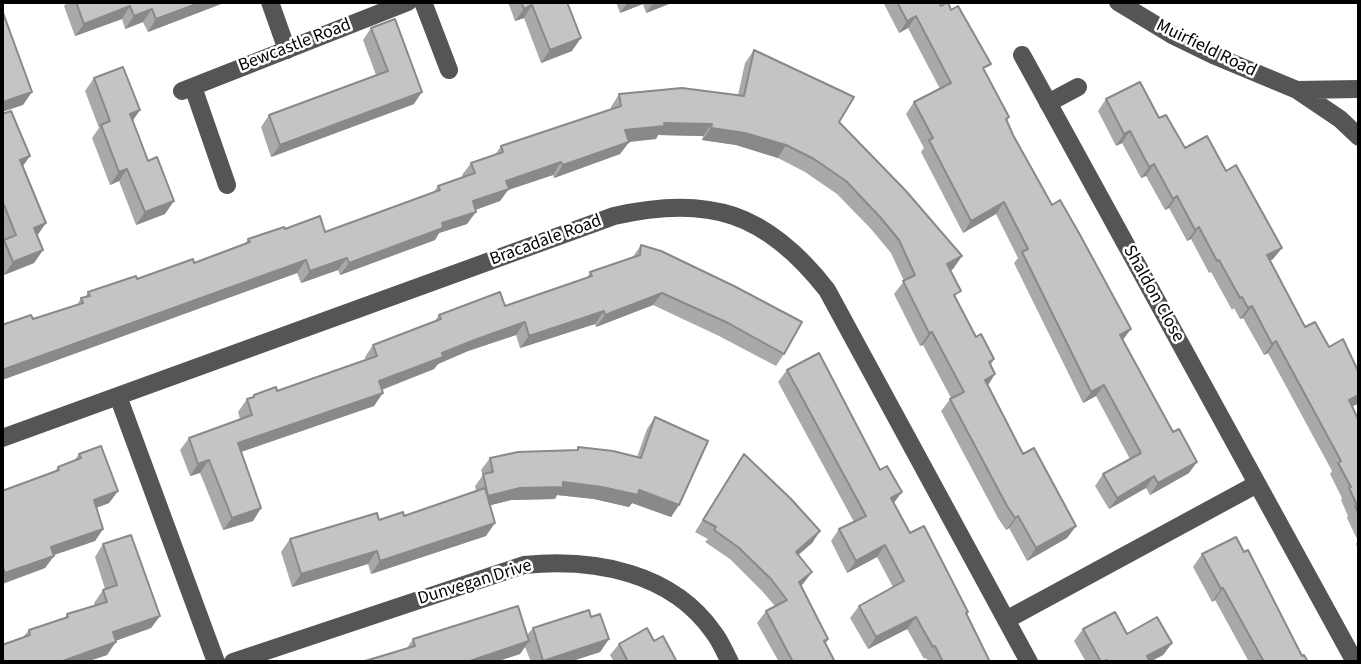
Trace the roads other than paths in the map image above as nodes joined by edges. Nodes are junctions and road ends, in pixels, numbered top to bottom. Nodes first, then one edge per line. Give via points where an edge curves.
1 (270, 2) edge
2 (408, 2) edge
3 (423, 2) edge
4 (1124, 3) edge
5 (287, 50) junction
6 (1022, 55) dead end
7 (449, 69) dead end
8 (1078, 86) dead end
9 (1359, 89) edge
10 (1297, 90) junction
11 (1048, 103) junction
12 (1359, 137) edge
13 (227, 185) dead end
14 (118, 396) junction
15 (2, 439) edge
16 (1257, 484) junction
17 (1006, 620) junction
18 (216, 662) edge
19 (233, 662) edge
20 (730, 662) edge
21 (1029, 662) edge
22 (1355, 662) edge

1 - 5 street
2 - 5 street, Bewcastle Road
3 - 7 street
4 - 10 street, Muirfield Road via 1174,36
5 - 13 street, Bewcastle Road via 187,89
6 - 11 street, Shaldon Close
8 - 11 street
9 - 10 street, Muirfield Road
10 - 12 street, Muirfield Road
11 - 16 street, Shaldon Close
14 - 15 street, Bracadale Road
14 - 17 street, Bracadale Road via 614,216 672,206 729,213 783,243 827,290
14 - 18 street
16 - 17 street
16 - 22 street, Shaldon Close
17 - 21 street, Bracadale Road
19 - 20 street, Dunvegan Drive via 524,565 554,562 612,568 684,600 714,633

